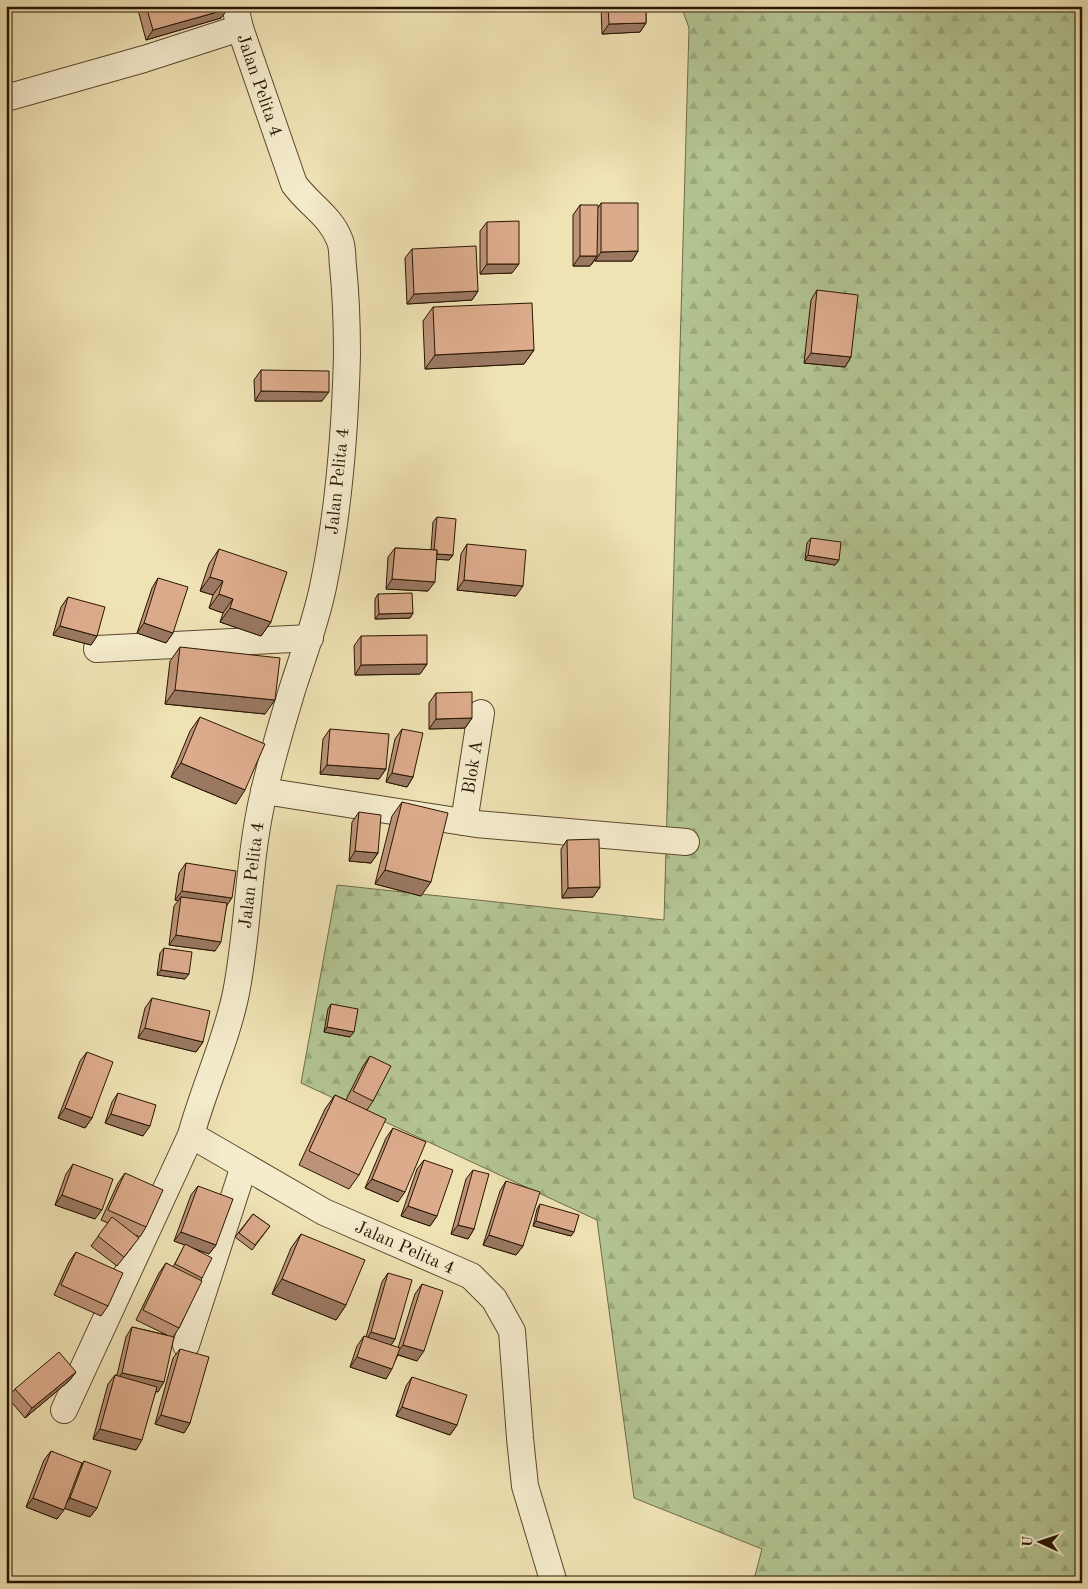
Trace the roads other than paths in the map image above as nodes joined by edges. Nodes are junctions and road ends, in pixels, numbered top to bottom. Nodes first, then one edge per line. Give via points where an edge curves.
1 (238, 17) edge
2 (6, 98) edge
3 (310, 638) junction
4 (96, 649) edge
5 (481, 713) dead end
6 (264, 791) junction
7 (464, 822) junction
8 (686, 842) dead end
9 (191, 1135) junction
10 (244, 1166) junction
11 (186, 1345) dead end
12 (64, 1410) dead end
13 (554, 1583) edge

1 - 2 street via 144,59
1 - 3 street, Jalan Pelita 4 via 294,184 330,222 341,243 347,329 342,433 333,532
3 - 4 street
3 - 6 street, Jalan Pelita 4
5 - 7 street, Blok A
6 - 7 street
6 - 9 street, Jalan Pelita 4 via 256,830 236,993 225,1036
7 - 8 street
9 - 10 street, Jalan Pelita 4
9 - 12 street
10 - 11 street
10 - 13 street, Jalan Pelita 4 via 324,1212 471,1276 494,1299 512,1331 525,1486

